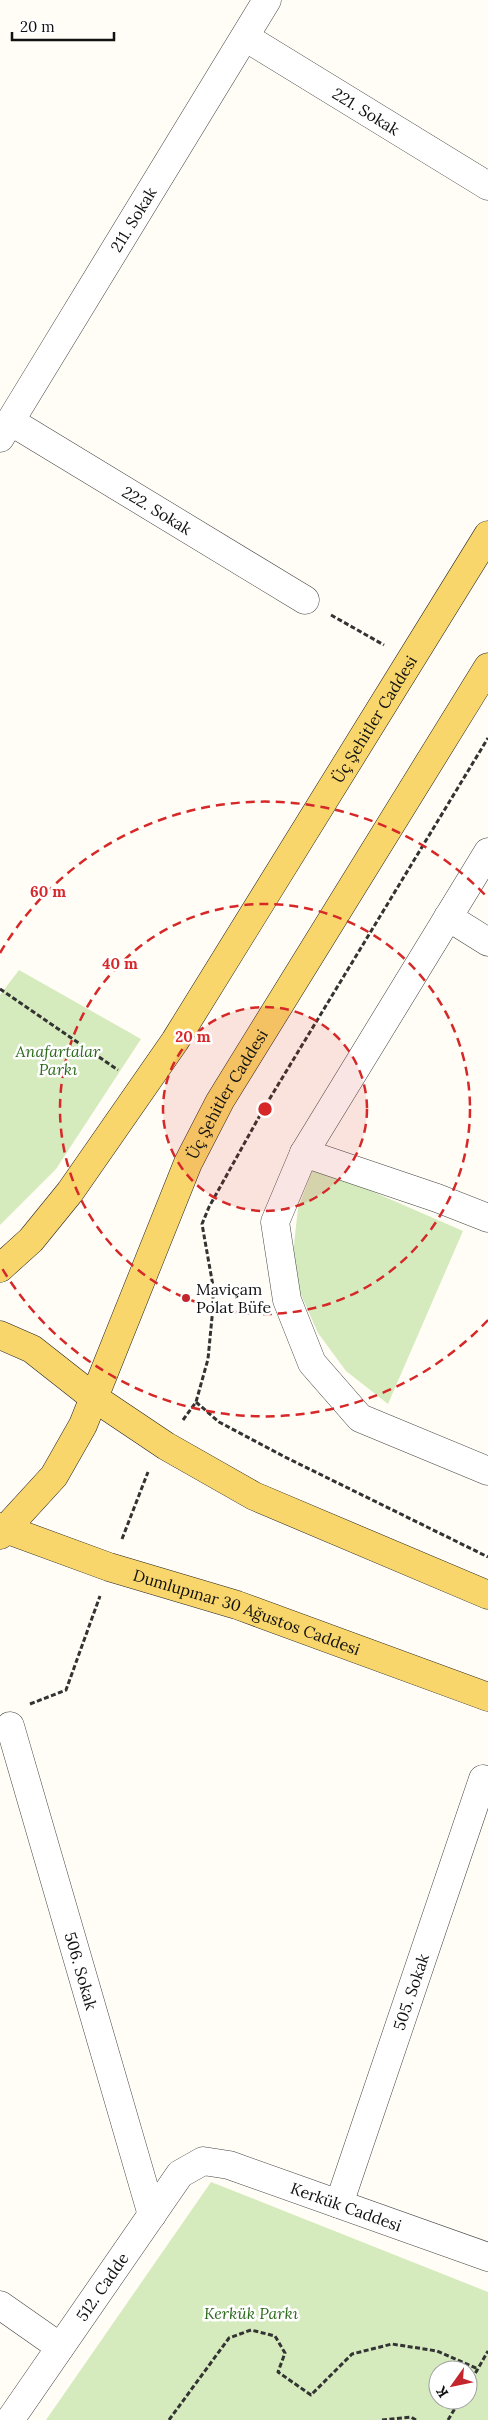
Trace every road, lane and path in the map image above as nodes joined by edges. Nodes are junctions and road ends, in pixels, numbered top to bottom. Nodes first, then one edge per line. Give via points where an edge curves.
1 (267, 0) edge
2 (245, 37) junction
3 (488, 186) edge
4 (5, 429) edge
5 (488, 535) edge
6 (305, 600) joint
7 (411, 661) junction
8 (488, 667) edge
9 (488, 738) edge
10 (488, 852) edge
11 (448, 917) junction
12 (488, 942) edge
13 (0, 989) edge
14 (143, 1088) junction
15 (304, 1153) junction
16 (488, 1218) edge
17 (0, 1268) edge
18 (0, 1335) edge
19 (93, 1397) junction
20 (488, 1471) edge
21 (146, 1475) dead end
22 (2, 1531) edge
23 (121, 1542) dead end
24 (488, 1557) edge
25 (488, 1595) edge
26 (95, 1610) dead end
27 (488, 1697) edge
28 (17, 1716) joint
29 (482, 1779) dead end
30 (203, 2161) joint
31 (339, 2204) junction
32 (152, 2215) junction
33 (488, 2257) edge
34 (0, 2305) edge
35 (60, 2347) junction
36 (488, 2352) edge
37 (458, 2360) edge
38 (478, 2369) edge
39 (10, 2420) edge
40 (169, 2420) edge
41 (382, 2420) edge
42 (416, 2420) edge

1 - 2 street, 211. Sokak
2 - 3 street, 221. Sokak
2 - 4 street, 211. Sokak
4 - 6 street, 222. Sokak
5 - 7 main road, Üç Şehitler Caddesi
6 - 7 path
7 - 14 main road, Üç Şehitler Caddesi
8 - 19 main road, Üç Şehitler Caddesi via 220,1101 188,1163
9 - 24 path via 264,1108 202,1224 213,1286 213,1307 208,1359 196,1402 219,1422 276,1453
10 - 11 street
11 - 12 street
11 - 15 street
13 - 14 path
14 - 17 main road, Üç Şehitler Caddesi via 70,1192 31,1240
15 - 16 street
15 - 20 street via 275,1222 287,1300 312,1363 360,1418
18 - 19 main road via 32,1349
19 - 22 main road, Üç Şehitler Caddesi via 83,1425 54,1476
19 - 25 main road via 166,1446 254,1496
21 - 23 path
22 - 27 main road, Dumlupınar 30 Ağustos Caddesi via 237,1605
26 - 28 path via 66,1690
28 - 32 street, 506. Sokak
29 - 31 street, 505. Sokak
30 - 31 street, Kerkük Caddesi via 228,2165
30 - 32 street, 512. Cadde via 180,2174
31 - 33 street, Kerkük Caddesi
32 - 35 street, 512. Cadde
34 - 35 street
35 - 39 street, 512. Cadde
36 - 38 path
37 - 40 path via 437,2351 392,2344 352,2354 311,2395 278,2372 285,2353 275,2336 251,2330 229,2338
41 - 42 path via 411,2417

